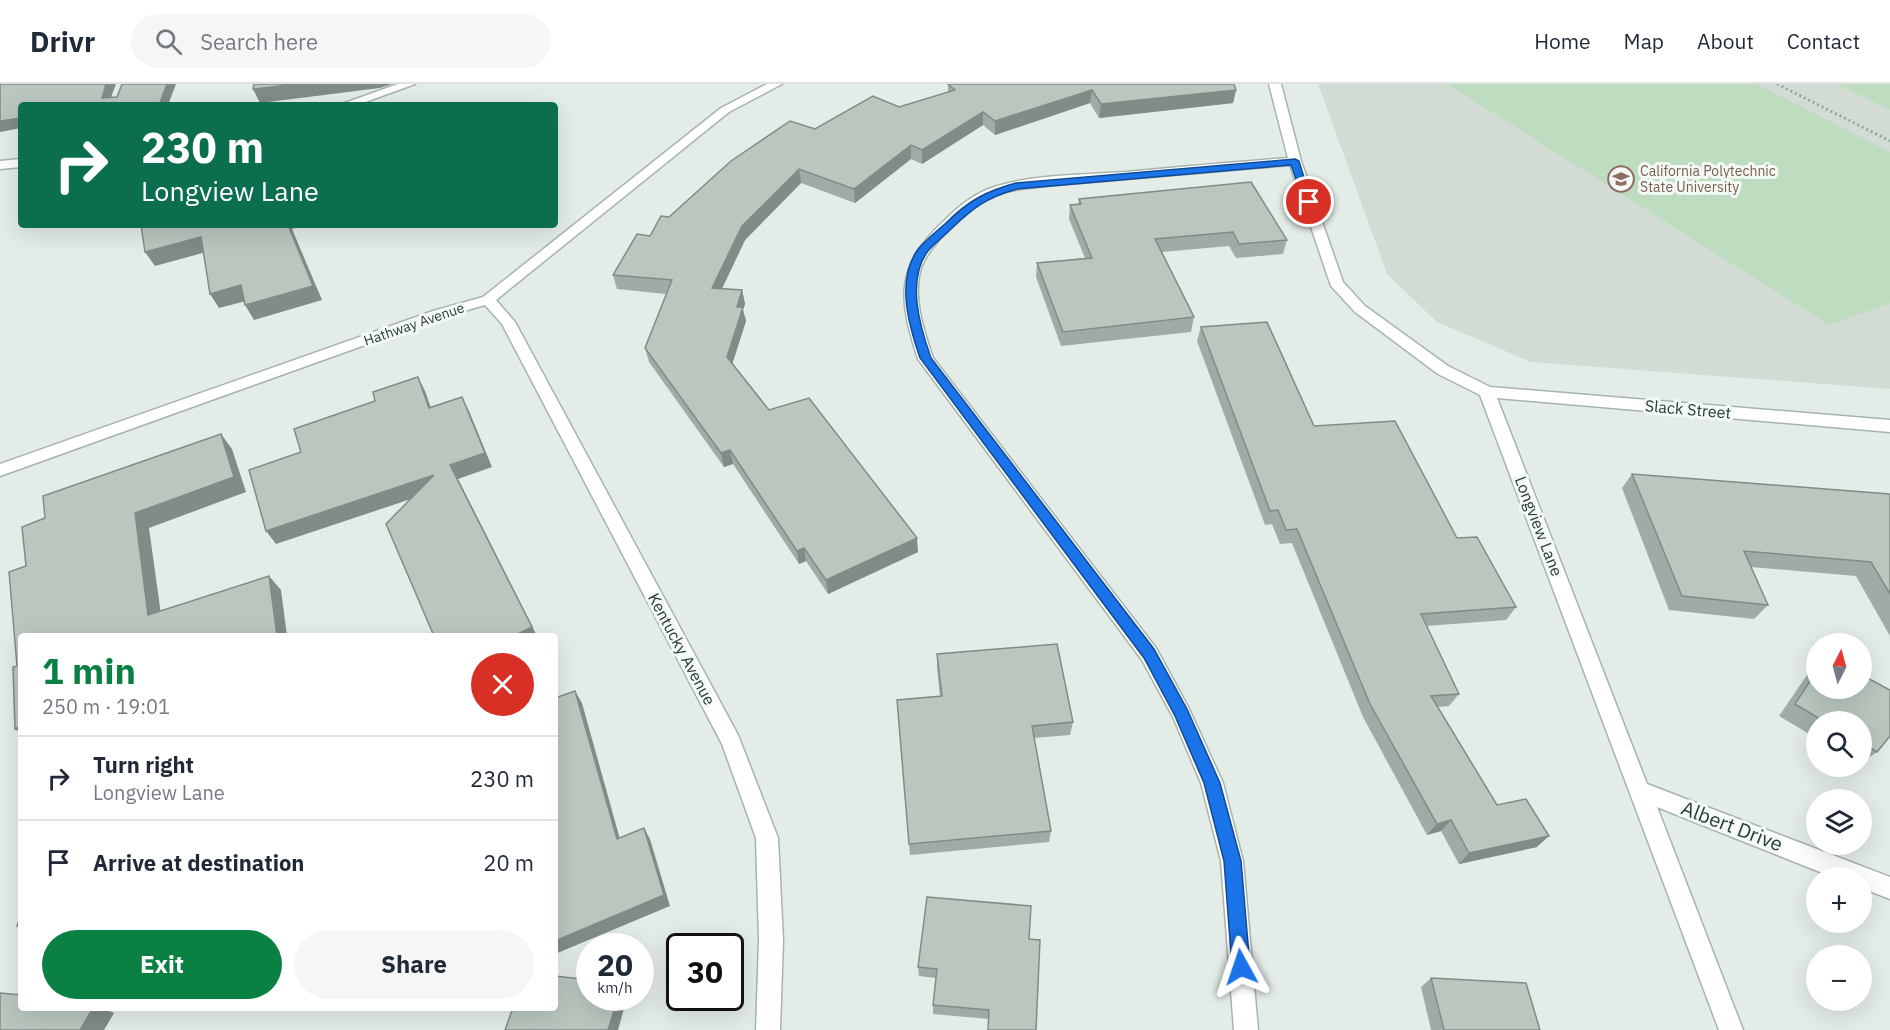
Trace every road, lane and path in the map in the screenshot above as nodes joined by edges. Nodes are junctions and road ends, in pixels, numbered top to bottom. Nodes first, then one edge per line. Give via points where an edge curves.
1 (409, 84) edge
2 (776, 84) edge
3 (1275, 84) edge
4 (1777, 84) edge
5 (354, 102) edge
6 (1890, 141) edge
7 (1295, 161) junction
8 (18, 163) edge
9 (0, 165) edge
10 (488, 300) junction
11 (1487, 392) junction
12 (1890, 426) edge
13 (0, 470) edge
14 (1641, 791) junction
15 (1890, 888) edge
16 (768, 1030) edge
17 (1246, 1030) edge
18 (1731, 1030) edge

1 - 5 street
2 - 10 street, Hathway Avenue via 725,110
3 - 7 street
4 - 6 path
7 - 11 street via 1336,283 1360,309 1443,370
7 - 17 street via 1045,182 987,194 923,250 911,289 918,336 926,358 1149,654 1181,713 1212,783 1233,861
8 - 9 street
10 - 13 street, Hathway Avenue via 438,314
10 - 16 street, Kentucky Avenue via 508,322 731,742 767,838 771,940
11 - 12 street, Slack Street
11 - 14 street, Longview Lane
14 - 15 street, Albert Drive
14 - 18 street, Longview Lane

